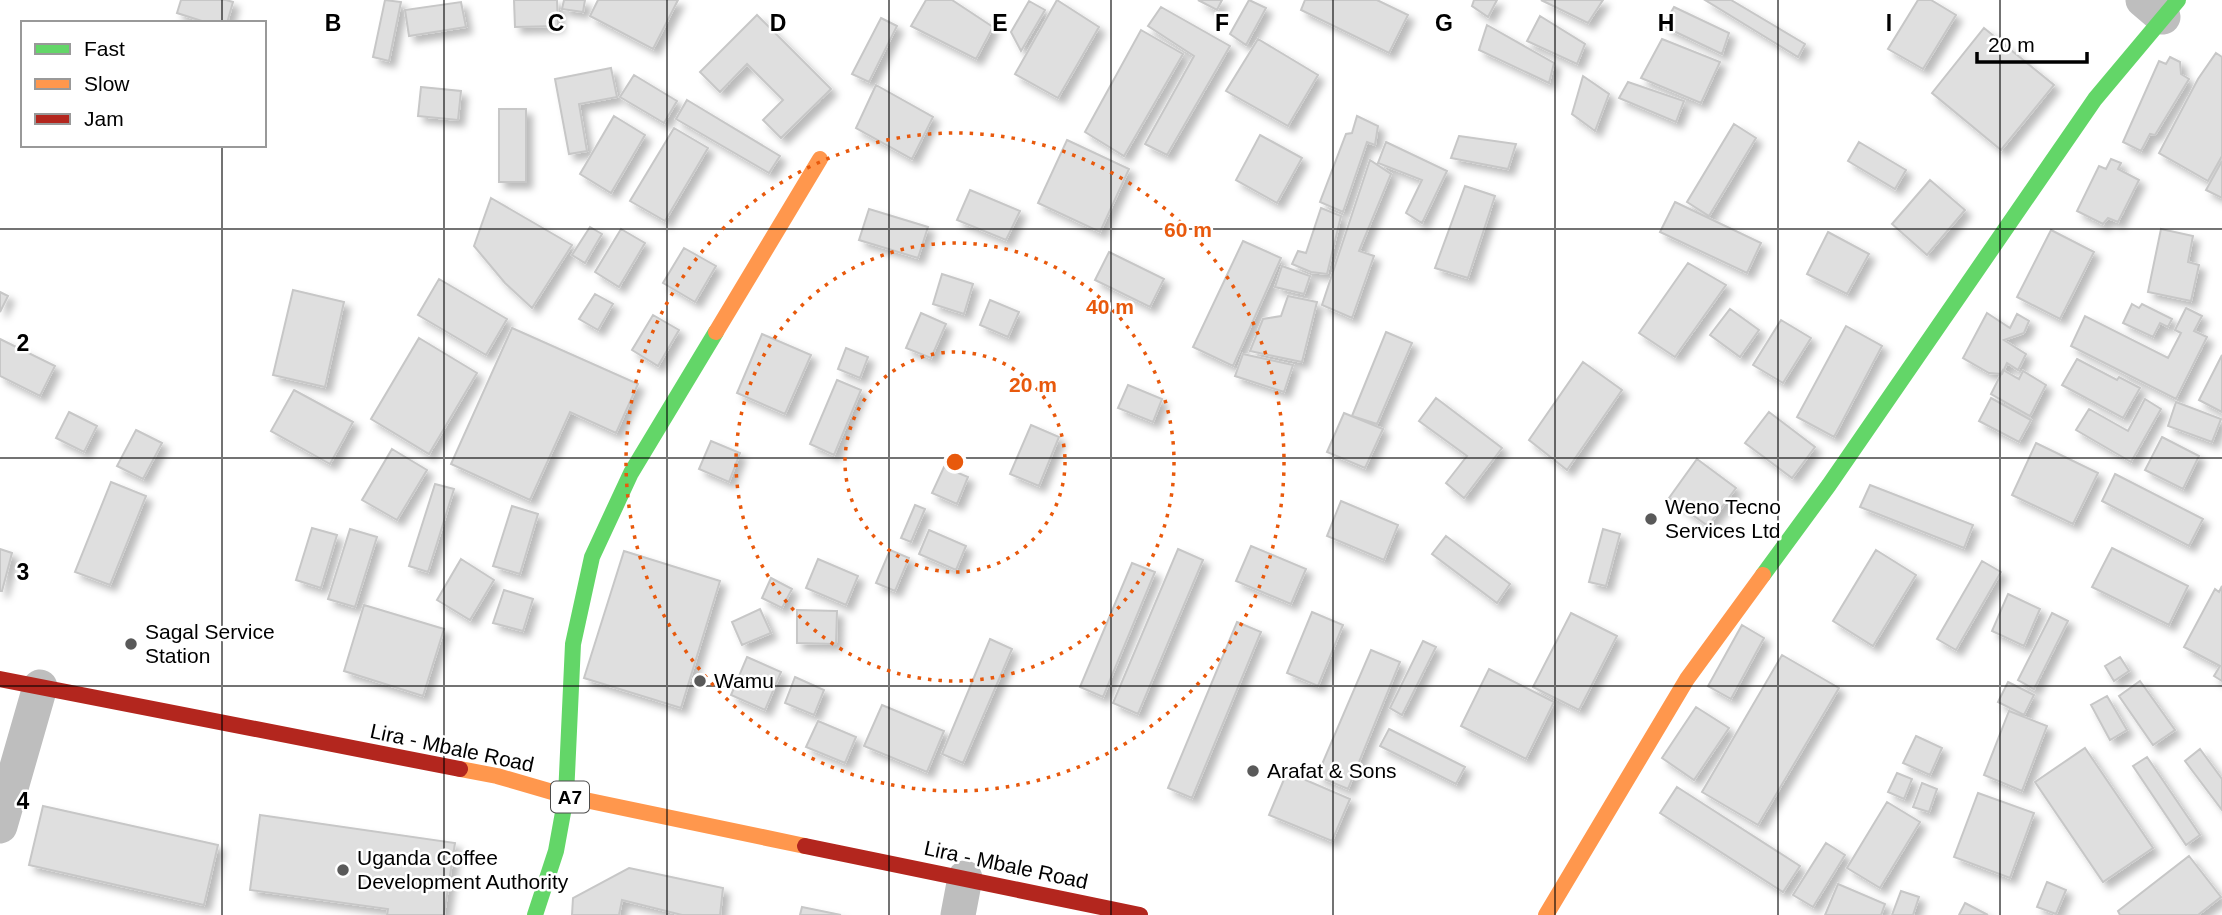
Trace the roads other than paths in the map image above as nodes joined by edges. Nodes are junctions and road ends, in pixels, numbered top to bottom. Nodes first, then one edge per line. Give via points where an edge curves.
1 (2161, 6) edge
2 (820, 159) dead end
3 (0, 679) edge
4 (40, 687) junction
5 (566, 796) junction
6 (0, 825) edge
7 (965, 878) junction
8 (535, 915) edge
9 (958, 915) edge
10 (1140, 915) edge
11 (1546, 915) edge

1 - 11 street via 1829,485 1687,679
2 - 5 street via 631,473 592,557 573,644
3 - 4 street, Lira - Mbale Road / A7
4 - 5 street, Lira - Mbale Road / A7 via 497,776
4 - 6 street
5 - 7 street, Lira - Mbale Road / A7
5 - 8 street via 556,851
7 - 9 street
7 - 10 street, Lira - Mbale Road / A7

